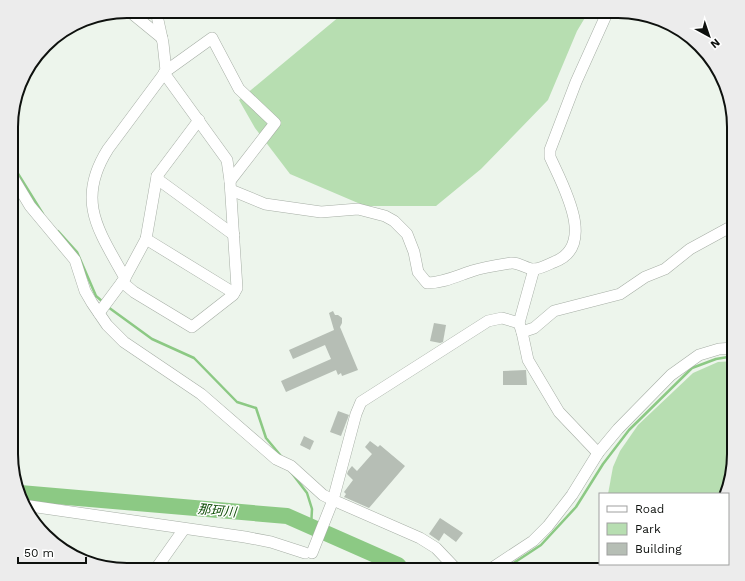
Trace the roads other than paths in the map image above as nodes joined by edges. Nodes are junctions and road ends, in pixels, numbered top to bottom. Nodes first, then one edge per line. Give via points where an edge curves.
1 (138, 18) edge
2 (158, 18) edge
3 (605, 18) edge
4 (162, 38) junction
5 (165, 72) junction
6 (199, 120) junction
7 (157, 176) junction
8 (18, 186) edge
9 (230, 186) junction
10 (727, 229) edge
11 (234, 235) junction
12 (146, 239) junction
13 (534, 269) junction
14 (123, 280) junction
15 (234, 293) junction
16 (99, 313) junction
17 (520, 327) junction
18 (727, 348) edge
19 (598, 453) junction
20 (332, 503) junction
21 (32, 506) edge
22 (184, 529) junction
23 (160, 563) edge
24 (450, 563) edge
25 (500, 563) edge

1 - 4 street
2 - 4 street
3 - 13 street via 576,82 550,150 550,157 573,210 576,223 574,242 570,252 562,259
4 - 5 street
5 - 6 street
5 - 9 street via 212,38 239,89 275,123
5 - 14 street via 108,149 100,162 94,184 92,210 96,225
6 - 7 street
6 - 9 street via 223,153 229,169
7 - 11 street via 160,181
7 - 12 street
8 - 16 street via 27,202 75,260 85,291
9 - 11 street
9 - 13 street via 265,204 321,212 358,209 385,216 407,234 418,272 428,283 440,282 474,270 513,263
10 - 17 street via 690,248 665,269 645,277 620,294 554,311 534,328
11 - 15 street via 238,282
12 - 14 street
12 - 15 street
13 - 17 street
14 - 15 street via 134,292 192,327
14 - 16 street
16 - 20 street via 124,342 206,398 276,459 291,466
17 - 19 street via 528,360 544,389 559,412
17 - 20 street via 502,318 488,321 361,402
18 - 19 street via 699,355 671,375
19 - 25 street via 572,495 548,526 533,541
20 - 22 street via 310,552 271,542
20 - 24 street via 420,538 436,548
21 - 22 street
22 - 23 street

